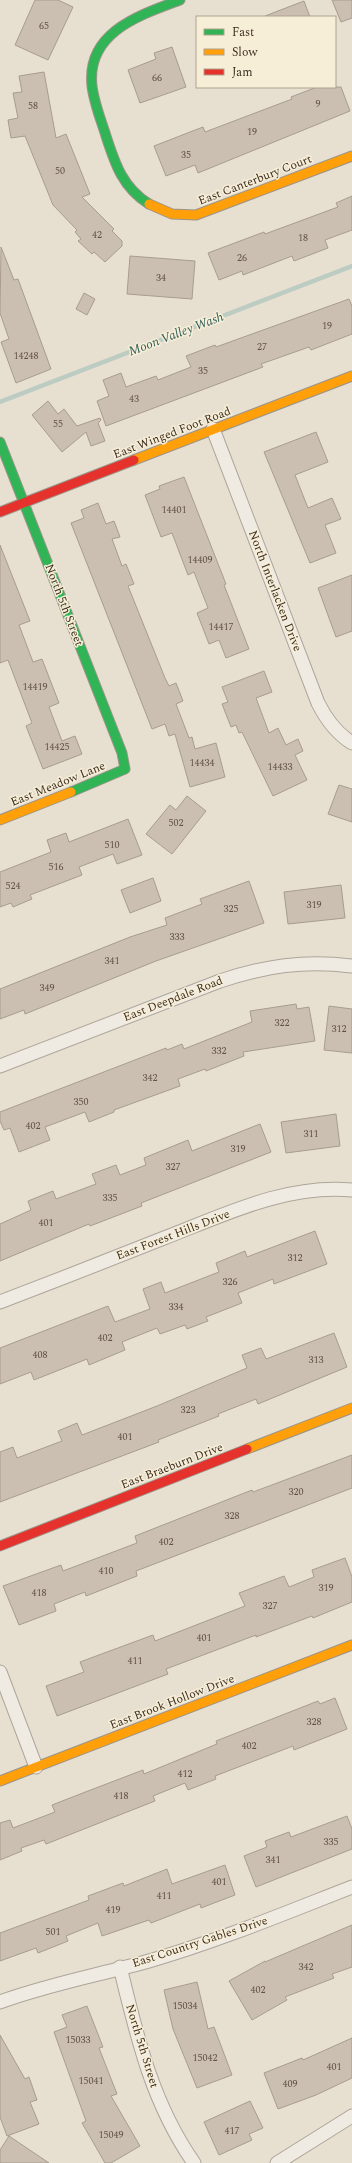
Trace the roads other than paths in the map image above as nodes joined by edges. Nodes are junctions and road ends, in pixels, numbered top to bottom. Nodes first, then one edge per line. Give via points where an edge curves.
1 (180, 0) edge
2 (352, 156) edge
3 (352, 376) edge
4 (213, 429) junction
5 (0, 442) edge
6 (24, 503) junction
7 (0, 512) edge
8 (352, 743) edge
9 (125, 769) joint
10 (0, 820) edge
11 (352, 966) edge
12 (0, 1066) edge
13 (352, 1190) edge
14 (0, 1302) edge
15 (352, 1408) edge
16 (0, 1546) edge
17 (352, 1645) edge
18 (0, 1672) edge
19 (36, 1768) junction
20 (0, 1781) edge
21 (352, 1887) edge
22 (120, 1967) junction
23 (0, 2002) edge
24 (352, 2116) edge
25 (194, 2163) edge
26 (277, 2163) edge

1 - 2 street, East Canterbury Court via 124,22 101,47 92,65 91,84 96,106 121,177 135,194 161,210 176,215 194,216
3 - 4 street, East Winged Foot Road
4 - 6 street, East Winged Foot Road
4 - 8 street, North Interlacken Drive via 318,703 335,729
5 - 6 street, North 5th Street
6 - 7 street, East Winged Foot Road
6 - 9 street, North 5th Street via 122,753
9 - 10 street, East Meadow Lane
11 - 12 street, East Deepdale Road via 326,963 255,970 220,981
13 - 14 street, East Forest Hills Drive via 301,1191 254,1203
15 - 16 street, East Braeburn Drive
17 - 19 street, East Brook Hollow Drive
18 - 19 street
19 - 20 street, East Brook Hollow Drive
21 - 22 street, East Country Gables Drive via 234,1934 148,1961
22 - 23 street, East Country Gables Drive via 51,1984
22 - 25 street, North 5th Street via 146,2070 172,2127
24 - 26 street

